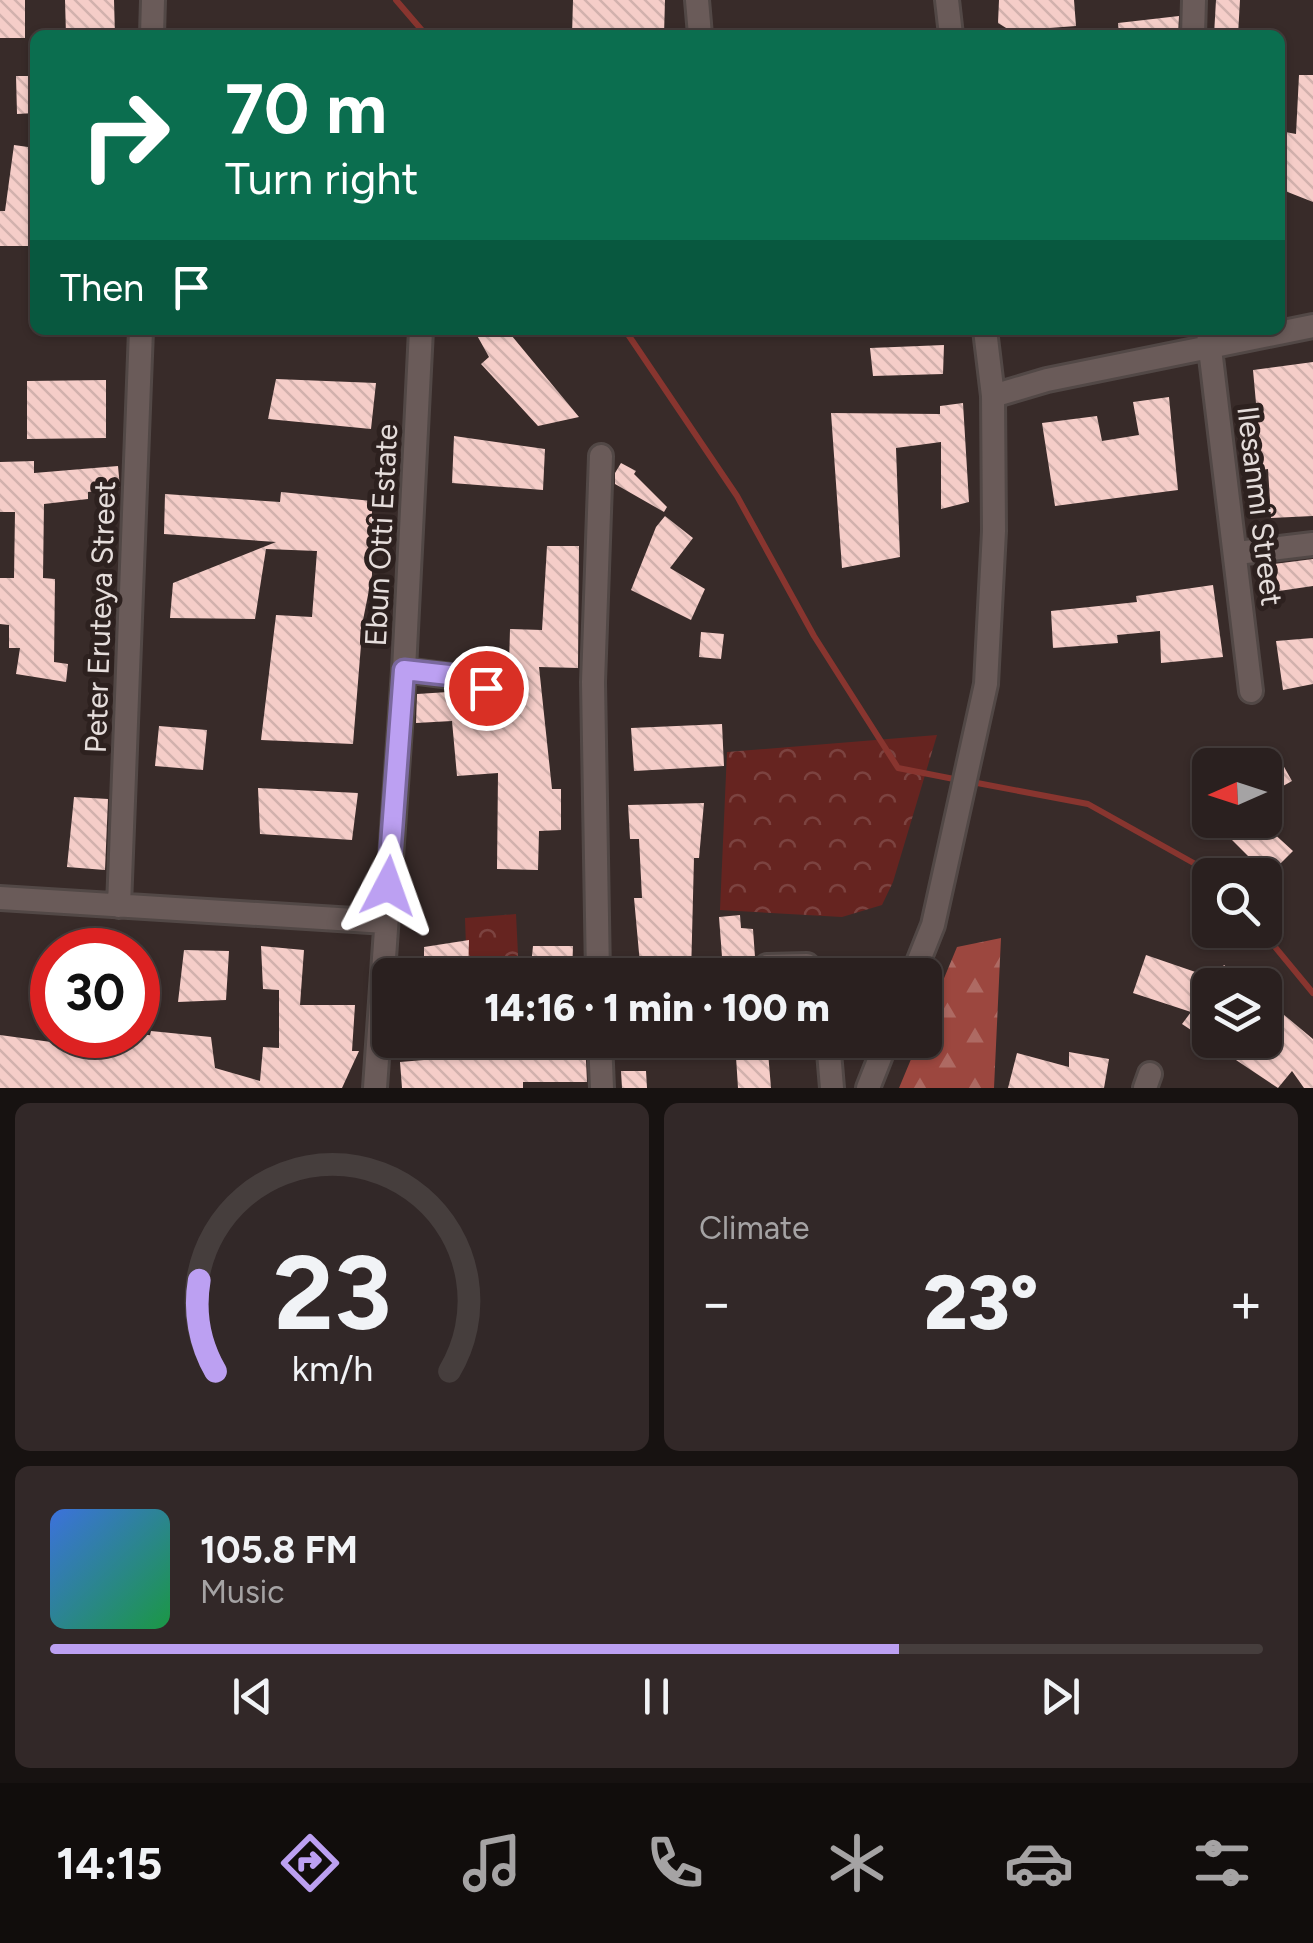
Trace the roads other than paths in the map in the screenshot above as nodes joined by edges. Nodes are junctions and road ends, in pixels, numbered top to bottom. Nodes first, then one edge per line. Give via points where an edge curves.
1 (153, 0) edge
2 (696, 0) edge
3 (947, 0) edge
4 (1194, 0) edge
5 (152, 30) edge
6 (699, 30) edge
7 (950, 30) edge
8 (1194, 30) edge
9 (1313, 326) edge
10 (1285, 329) edge
11 (141, 335) edge
12 (421, 335) edge
13 (986, 335) edge
14 (1209, 337) edge
15 (992, 396) junction
16 (601, 456) dead end
17 (1313, 544) edge
18 (1237, 553) junction
19 (404, 670) junction
20 (509, 689) dead end
21 (1252, 690) dead end
22 (0, 898) edge
23 (119, 906) junction
24 (386, 922) junction
25 (598, 958) edge
26 (920, 958) edge
27 (601, 1058) edge
28 (830, 1058) edge
29 (880, 1058) edge
30 (375, 1088) edge
31 (602, 1088) edge
32 (832, 1088) edge
33 (868, 1088) edge

1 - 5 street
2 - 6 street
3 - 7 street
4 - 8 street
9 - 10 street
11 - 23 street, Peter Eruteya Street
12 - 19 street, Ebun Otti Estate
13 - 15 street
14 - 15 street
14 - 18 street, Ilesanmi Street
15 - 26 street via 986,684
16 - 25 street via 593,682
17 - 18 street
18 - 21 street, Ilesanmi Street
19 - 20 street via 458,676 462,687
19 - 24 street, Ebun Otti Estate
22 - 23 street
23 - 24 street
24 - 30 street, Ebun Otti Estate
27 - 31 street
28 - 32 street
29 - 33 street

